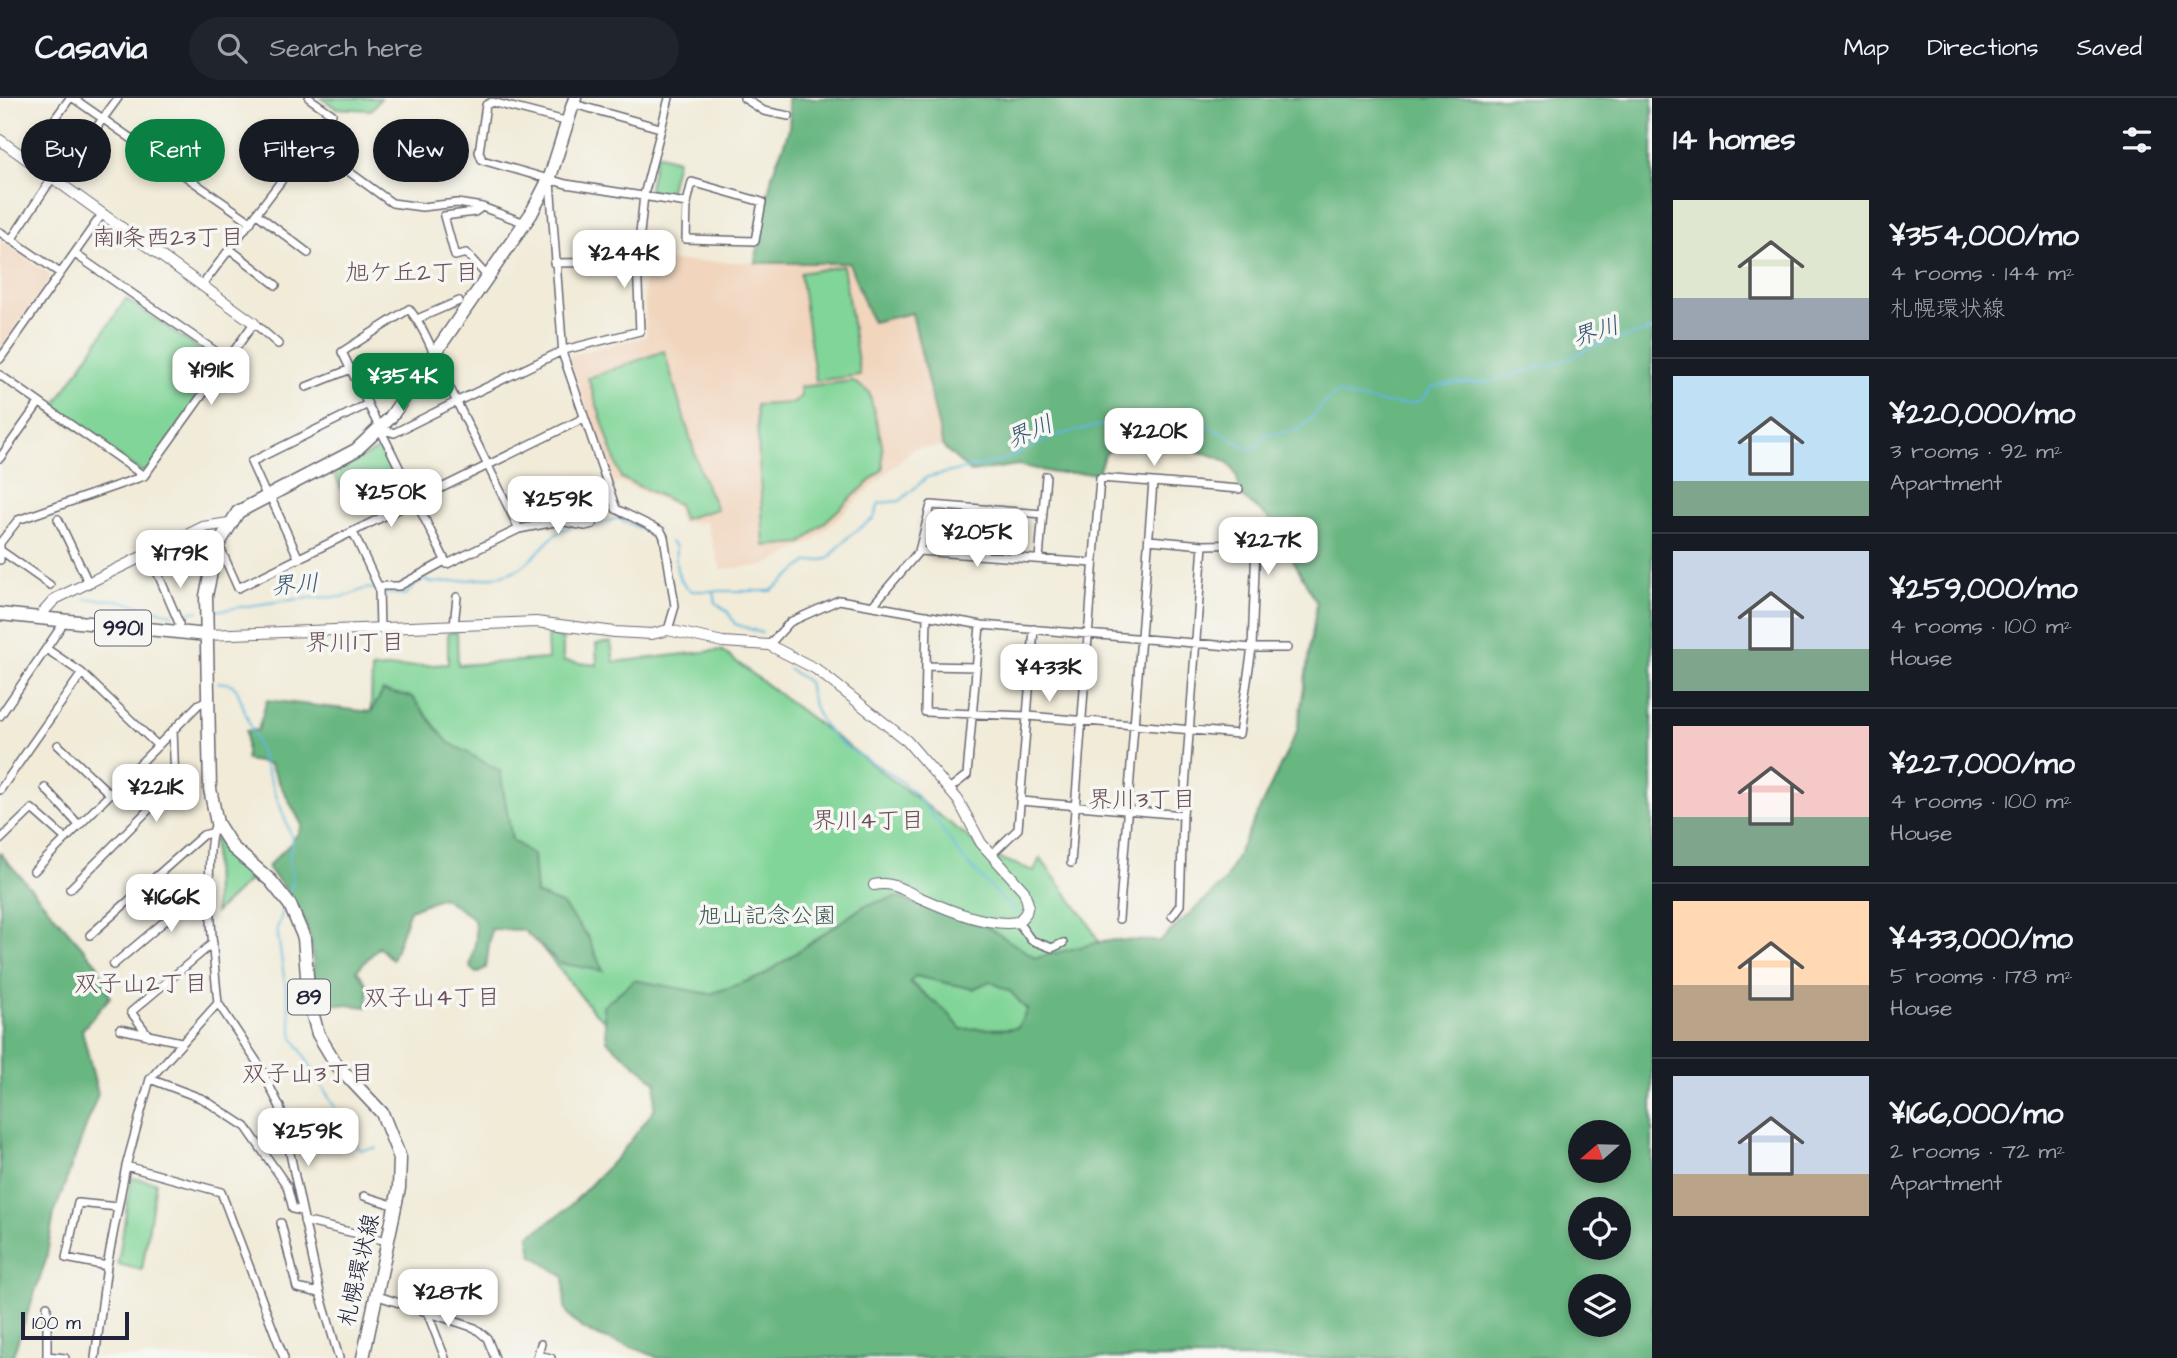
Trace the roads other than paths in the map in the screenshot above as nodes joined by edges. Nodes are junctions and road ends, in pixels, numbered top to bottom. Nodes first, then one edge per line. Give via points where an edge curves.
1 (71, 98) edge
2 (118, 98) edge
3 (309, 98) edge
4 (669, 98) edge
5 (744, 98) edge
6 (574, 101) edge
7 (789, 116) dead end
8 (56, 119) edge
9 (103, 119) joint
10 (328, 119) edge
11 (569, 122) junction
12 (111, 125) edge
13 (660, 128) junction
14 (0, 140) edge
15 (21, 155) edge
16 (550, 177) junction
17 (359, 180) edge
18 (53, 182) edge
19 (59, 182) edge
20 (282, 182) edge
21 (644, 195) junction
22 (687, 203) junction
23 (482, 207) junction
24 (103, 213) junction
25 (257, 214) junction
26 (251, 222) junction
27 (525, 223) junction
28 (0, 232) edge
29 (10, 240) junction
30 (231, 250) junction
31 (308, 253) dead end
32 (75, 254) junction
33 (637, 262) junction
34 (554, 263) junction
35 (60, 274) junction
36 (487, 276) junction
37 (203, 284) junction
38 (276, 285) dead end
39 (459, 301) dead end
40 (417, 319) junction
41 (254, 323) junction
42 (278, 344) dead end
43 (564, 349) junction
44 (434, 355) junction
45 (0, 359) edge
46 (228, 360) junction
47 (351, 369) junction
48 (0, 375) edge
49 (306, 387) dead end
50 (457, 401) junction
51 (39, 402) junction
52 (368, 404) junction
53 (584, 418) junction
54 (380, 429) junction
55 (0, 458) edge
56 (488, 465) junction
57 (1046, 475) dead end
58 (145, 476) junction
59 (1153, 482) junction
60 (1239, 489) dead end
61 (268, 495) junction
62 (416, 501) junction
63 (989, 509) junction
64 (1043, 514) junction
65 (58, 519) dead end
66 (229, 523) junction
67 (593, 524) dead end
68 (519, 529) junction
69 (353, 532) junction
70 (1149, 540) junction
71 (0, 543) edge
72 (1203, 545) junction
73 (216, 548) junction
74 (0, 550) edge
75 (919, 551) junction
76 (149, 553) junction
77 (984, 555) junction
78 (299, 559) junction
79 (1039, 559) junction
80 (0, 560) edge
81 (446, 561) junction
82 (1093, 563) junction
83 (88, 582) junction
84 (50, 585) dead end
85 (378, 586) junction
86 (457, 597) dead end
87 (873, 605) junction
88 (0, 614) edge
89 (927, 615) junction
90 (38, 618) junction
91 (65, 621) junction
92 (454, 625) junction
93 (980, 625) junction
94 (380, 629) junction
95 (1034, 629) junction
96 (668, 631) junction
97 (1088, 633) junction
98 (179, 634) junction
99 (207, 635) junction
100 (1141, 637) junction
101 (1196, 644) junction
102 (769, 645) junction
103 (1287, 648) dead end
104 (1252, 649) junction
105 (48, 650) junction
106 (927, 666) junction
107 (976, 667) junction
108 (82, 673) junction
109 (208, 700) junction
110 (974, 713) junction
111 (0, 716) edge
112 (1028, 716) junction
113 (1081, 720) junction
114 (1135, 725) junction
115 (173, 730) junction
116 (1189, 730) junction
117 (58, 745) dead end
118 (158, 746) junction
119 (45, 788) dead end
120 (949, 789) junction
121 (0, 790) edge
122 (110, 794) junction
123 (1021, 801) junction
124 (1074, 806) junction
125 (1128, 810) junction
126 (1182, 815) junction
127 (79, 825) junction
128 (214, 828) junction
129 (66, 839) junction
130 (0, 840) edge
131 (991, 855) junction
132 (1071, 863) dead end
133 (34, 871) dead end
134 (211, 882) junction
135 (874, 885) dead end
136 (70, 889) dead end
137 (1172, 916) dead end
138 (1119, 919) dead end
139 (1018, 922) junction
140 (90, 935) dead end
141 (214, 943) junction
142 (1063, 943) dead end
143 (113, 965) dead end
144 (218, 1003) junction
145 (120, 1029) dead end
146 (149, 1036) junction
147 (181, 1042) junction
148 (150, 1079) junction
149 (126, 1166) junction
150 (364, 1196) dead end
151 (396, 1206) junction
152 (118, 1207) junction
153 (302, 1211) junction
154 (304, 1221) junction
155 (281, 1223) dead end
156 (387, 1241) junction
157 (107, 1266) junction
158 (320, 1293) junction
159 (374, 1294) junction
160 (47, 1306) dead end
161 (426, 1309) junction
162 (541, 1344) dead end
163 (537, 1356) edge
164 (65, 1358) edge
165 (96, 1358) edge
166 (284, 1358) edge
167 (339, 1358) edge
168 (363, 1358) edge
169 (445, 1358) edge
170 (495, 1358) edge
171 (551, 1358) edge

1 - 8 street
1 - 9 street
2 - 9 street
3 - 10 street via 332,114
4 - 13 street
5 - 7 street via 764,111
6 - 11 main road, 札幌環状線 / 89
6 - 13 street
11 - 16 main road, 札幌環状線 / 89
11 - 16 street via 492,102 486,105 479,152 482,160
12 - 26 street
13 - 21 street
14 - 15 street
16 - 21 street via 566,184
16 - 27 main road, 札幌環状線 / 89
16 - 34 street
17 - 23 street via 392,204
18 - 29 street
19 - 24 street
20 - 25 street
21 - 22 street
21 - 33 street
22 - 22 street via 692,183 762,202 755,241 686,239
23 - 27 street
23 - 36 street via 444,216 455,256 466,253
24 - 32 street
24 - 37 street
25 - 26 street
25 - 31 street
26 - 30 street
27 - 36 main road, 札幌環状線 / 89
28 - 29 street
29 - 35 street
30 - 37 street
30 - 38 street
32 - 35 street
32 - 46 street
33 - 34 street
33 - 43 street via 640,331
34 - 43 street
35 - 45 street
36 - 44 main road, 札幌環状線 / 89
37 - 41 street
39 - 40 street
40 - 44 street
40 - 47 street via 410,309 342,352
41 - 42 street
41 - 46 street
43 - 50 street
43 - 53 street
44 - 50 street
44 - 54 main road, 札幌環状線 / 89
46 - 58 street
47 - 49 street
47 - 52 street
48 - 51 street
50 - 54 street via 394,433
50 - 56 street
51 - 55 street
51 - 58 street
52 - 54 street
52 - 61 street via 251,462
53 - 56 street
53 - 96 street via 617,509 661,531 664,537 675,606
54 - 61 main road, 札幌環状線 / 89 via 344,457
54 - 62 street
56 - 62 street
56 - 68 street
57 - 64 street
58 - 71 street via 18,520
59 - 60 street
59 - 70 street
59 - 82 street via 1100,478
61 - 66 main road, 札幌環状線 / 89 via 238,512
61 - 78 street
62 - 69 street
62 - 81 street
63 - 64 street
63 - 75 street via 931,505
63 - 77 street
64 - 79 street
65 - 83 street
66 - 73 main road, 札幌環状線 / 89
66 - 76 street via 203,527
67 - 68 street via 560,521
68 - 81 street
69 - 78 street
69 - 85 street
70 - 72 street
70 - 100 street
71 - 74 street
72 - 101 street
72 - 104 street via 1255,544
73 - 78 street via 238,588
73 - 99 main road, 札幌環状線 / 89 via 206,596
74 - 80 street
74 - 84 street
75 - 77 street
75 - 87 street
76 - 83 street
76 - 98 street via 179,623
77 - 79 street
79 - 82 street
81 - 85 street via 399,586
82 - 97 street
83 - 90 street via 55,599
85 - 94 street
86 - 92 street
87 - 89 street
87 - 102 street via 828,603 789,622
88 - 90 main road, 9901
89 - 93 street
89 - 106 street
90 - 91 main road, 9901
91 - 98 main road, 9901
91 - 105 street
92 - 94 street
92 - 96 street via 536,622 615,632
93 - 95 street
93 - 107 street
94 - 99 street
95 - 97 street
95 - 112 street
96 - 102 street
97 - 100 street
97 - 113 street
98 - 99 main road, 9901
99 - 109 main road, 札幌環状線 / 89
100 - 101 street
100 - 114 street
101 - 104 street
101 - 116 street
102 - 120 street via 816,669 847,692 907,741
103 - 104 street
104 - 116 street via 1239,734
105 - 108 street
105 - 111 street
106 - 107 street
106 - 110 street via 925,712
107 - 110 street
108 - 118 street
108 - 121 street
109 - 115 street
109 - 128 main road, 札幌環状線 / 89
110 - 112 street
110 - 120 street via 967,775
112 - 113 street
112 - 123 street
113 - 114 street
113 - 124 street
114 - 116 street
114 - 125 street
115 - 118 street
115 - 136 street via 175,783
116 - 126 street
117 - 122 street
118 - 122 street
119 - 127 street
120 - 131 street
122 - 127 street
123 - 124 street
123 - 131 street via 1018,829
124 - 125 street
124 - 132 street
125 - 126 street
125 - 138 street
126 - 137 street via 1180,905
127 - 129 street
128 - 134 street
128 - 140 street
128 - 151 main road, 札幌環状線 / 89 via 281,892 298,920 318,1034 336,1064 382,1113 396,1143 401,1174
129 - 130 street via 32,809
129 - 133 street
131 - 139 street via 1024,891 1028,904
134 - 141 street
134 - 143 street
135 - 139 street via 895,885 925,900 1001,924
139 - 142 street via 1036,944 1052,948
141 - 144 street
141 - 146 street via 131,1012
144 - 147 street
144 - 153 street via 274,1093
145 - 146 street
146 - 147 street
147 - 148 street
148 - 149 street
148 - 153 street via 203,1100 246,1127 287,1186 293,1209
149 - 152 street
149 - 166 street via 221,1192
150 - 151 street
151 - 156 main road, 札幌環状線 / 89
152 - 157 street
152 - 157 street via 78,1203 66,1258
153 - 154 street
154 - 156 street
154 - 158 street
155 - 158 street via 297,1288
156 - 159 main road, 札幌環状線 / 89
157 - 165 street
158 - 167 street
159 - 161 street
159 - 168 main road, 札幌環状線 / 89
160 - 164 street via 47,1356
161 - 169 street
161 - 170 street via 475,1328 487,1338
162 - 163 street
163 - 171 street

